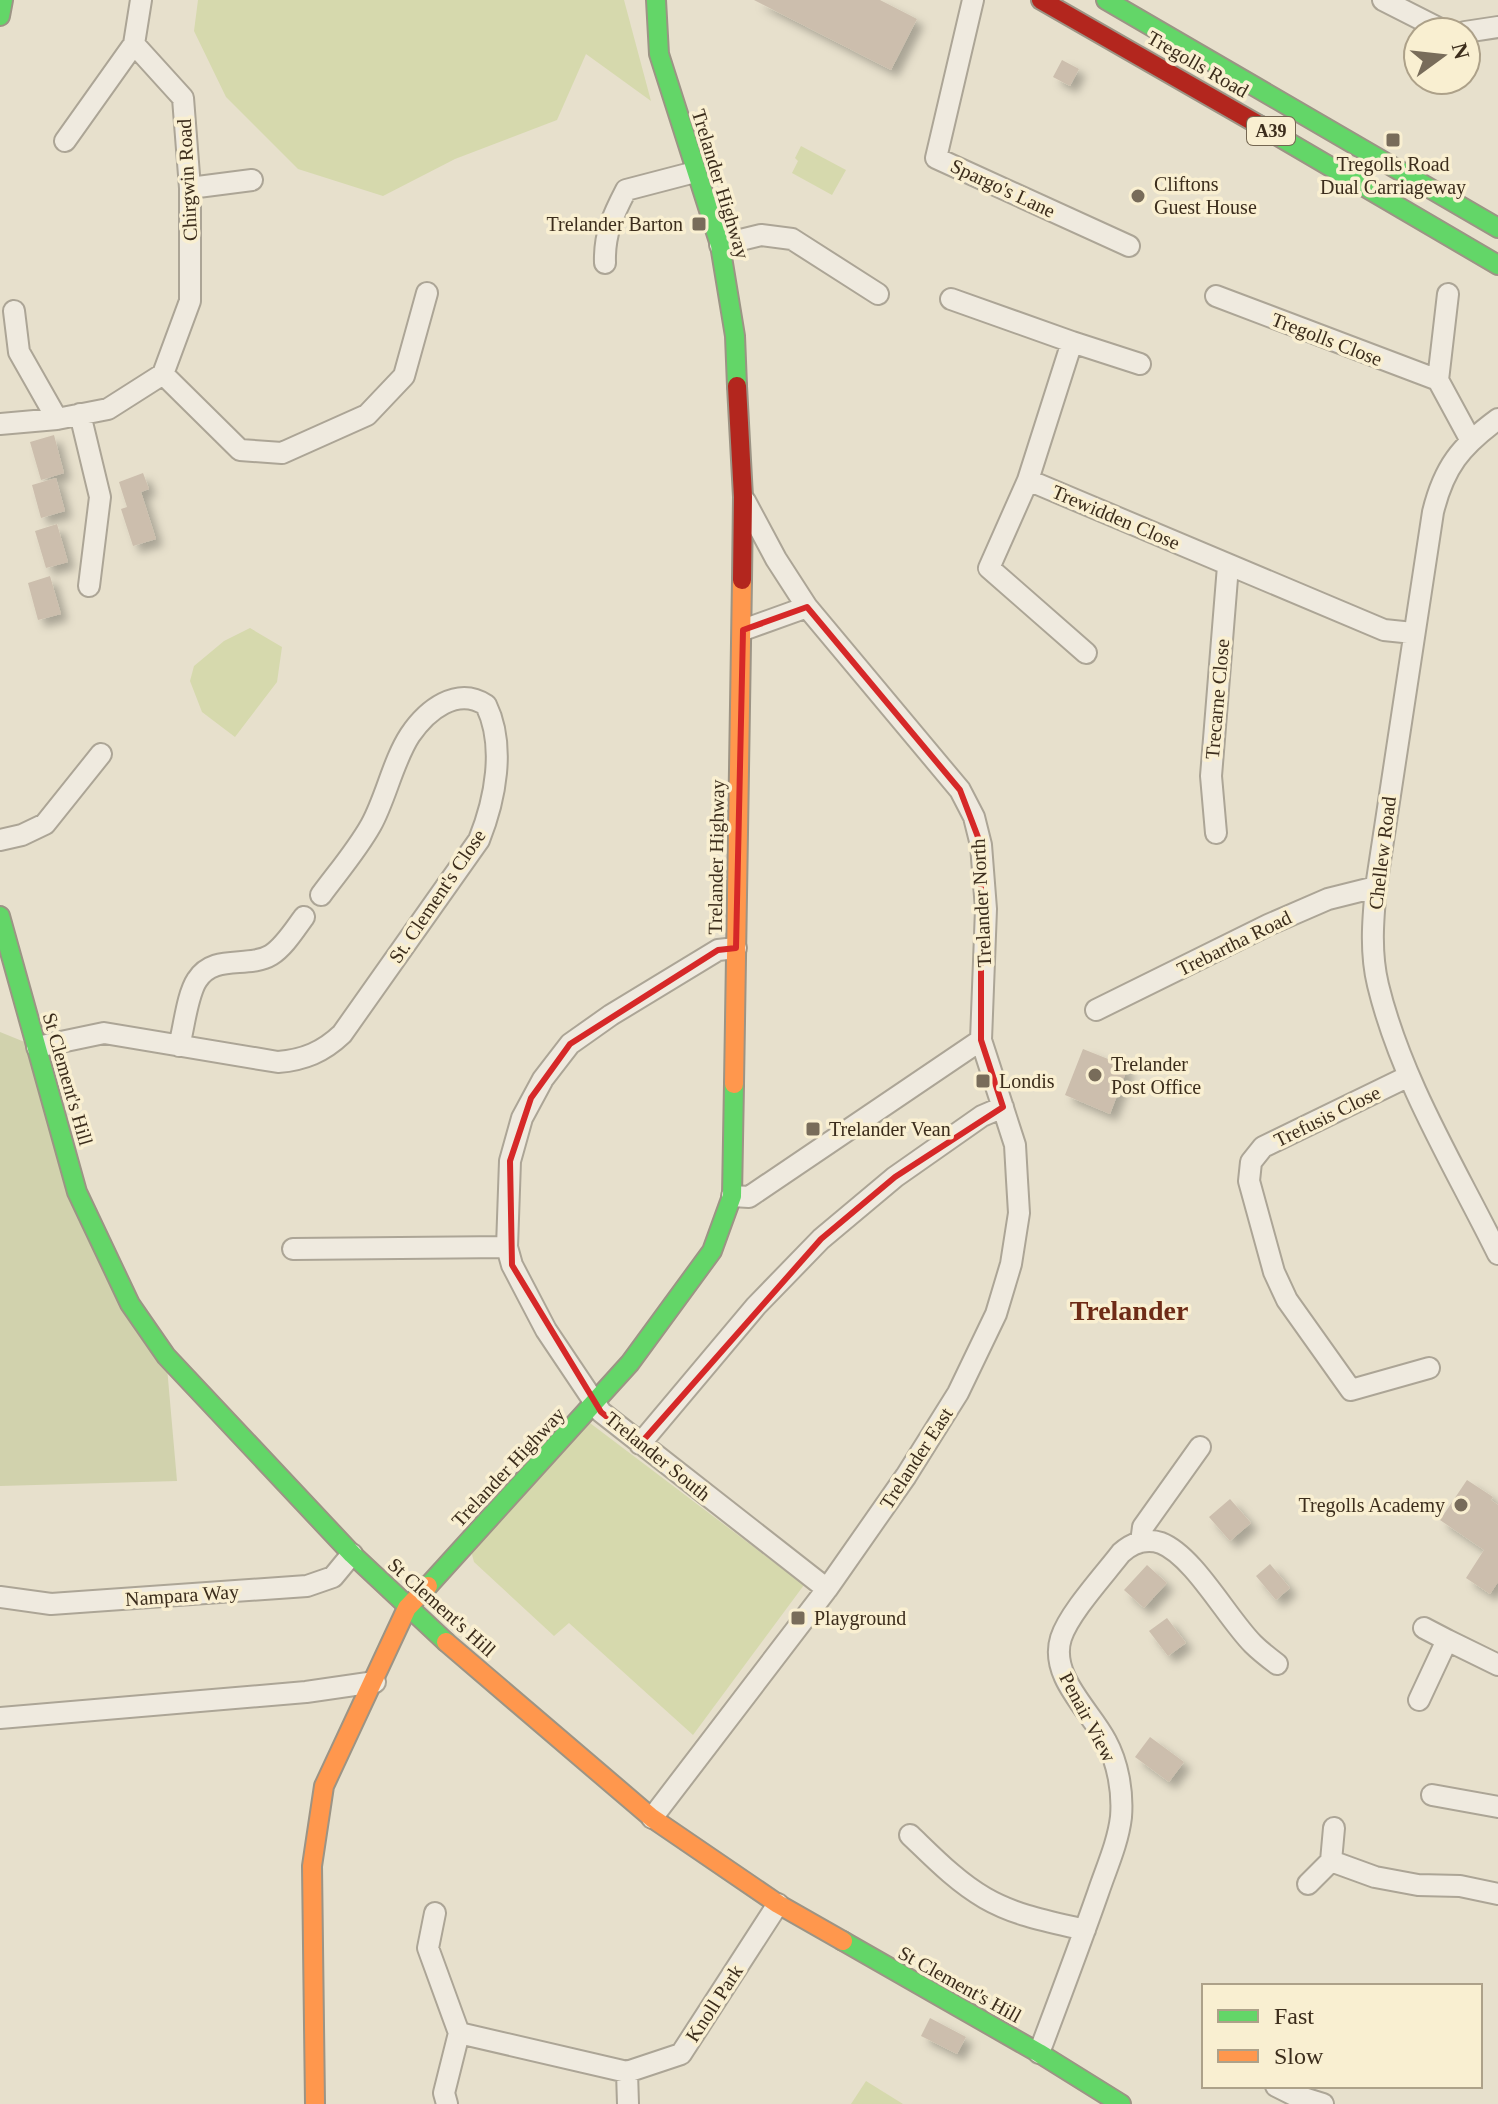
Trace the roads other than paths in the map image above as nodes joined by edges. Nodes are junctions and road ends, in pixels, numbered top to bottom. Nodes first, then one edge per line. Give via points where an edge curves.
1 (3, 0) edge
2 (141, 0) edge
3 (656, 0) edge
4 (973, 0) edge
5 (1041, 0) edge
6 (1106, 0) edge
7 (1383, 0) edge
8 (0, 16) edge
9 (1414, 16) edge
10 (134, 44) junction
11 (65, 141) dead end
12 (695, 172) junction
13 (252, 180) dead end
14 (190, 188) junction
15 (1498, 228) edge
16 (720, 245) junction
17 (1129, 246) dead end
18 (605, 263) dead end
19 (1498, 265) edge
20 (427, 293) dead end
21 (878, 294) dead end
22 (1448, 294) dead end
23 (1216, 296) dead end
24 (951, 299) dead end
25 (14, 311) dead end
26 (1072, 342) junction
27 (1140, 364) dead end
28 (163, 374) junction
29 (1438, 380) junction
30 (80, 414) junction
31 (57, 419) junction
32 (1498, 419) edge
33 (0, 424) edge
34 (1470, 439) junction
35 (1028, 480) junction
36 (743, 497) junction
37 (1228, 566) junction
38 (89, 586) dead end
39 (807, 607) junction
40 (743, 630) junction
41 (1413, 633) junction
42 (1086, 653) dead end
43 (101, 754) dead end
44 (1216, 833) dead end
45 (0, 840) edge
46 (1376, 887) junction
47 (321, 895) dead end
48 (0, 916) edge
49 (304, 917) dead end
50 (736, 948) junction
51 (1096, 1010) dead end
52 (981, 1040) junction
53 (179, 1046) junction
54 (37, 1047) junction
55 (1409, 1076) junction
56 (1003, 1107) junction
57 (732, 1196) junction
58 (507, 1247) junction
59 (293, 1249) dead end
60 (1498, 1254) edge
61 (1429, 1368) dead end
62 (596, 1403) junction
63 (640, 1444) junction
64 (1200, 1447) dead end
65 (1141, 1542) junction
66 (352, 1554) junction
67 (827, 1589) junction
68 (0, 1597) edge
69 (407, 1608) junction
70 (1424, 1628) dead end
71 (1447, 1640) junction
72 (1277, 1664) dead end
73 (1498, 1665) edge
74 (375, 1682) junction
75 (1419, 1700) dead end
76 (0, 1718) edge
77 (1432, 1795) dead end
78 (1498, 1807) edge
79 (652, 1818) junction
80 (1334, 1828) dead end
81 (910, 1835) dead end
82 (1331, 1861) junction
83 (1308, 1884) dead end
84 (1498, 1894) edge
85 (778, 1904) junction
86 (435, 1913) dead end
87 (1085, 1930) junction
88 (459, 2033) junction
89 (1039, 2053) junction
90 (627, 2072) junction
91 (1280, 2088) edge
92 (315, 2104) edge
93 (447, 2104) edge
94 (628, 2104) edge
95 (1121, 2104) edge
96 (1323, 2104) edge

1 - 8 main road
2 - 10 street
3 - 12 main road, Trelander Highway via 659,54
4 - 17 street, Spargo's Lane via 936,158
5 - 19 main road, Tregolls Road / A39
6 - 15 main road, Tregolls Road / A39
7 - 9 street
10 - 11 street
10 - 14 street, Chirgwin Road via 183,98
12 - 16 main road, Trelander Highway
12 - 18 street via 626,190 604,241
13 - 14 street
14 - 28 street, Chirgwin Road via 190,301
16 - 21 street via 761,235 792,239
16 - 36 main road, Trelander Highway via 735,336
20 - 28 street via 404,376 367,415 282,453 240,450
22 - 29 street
23 - 29 street, Tregolls Close
24 - 26 street
25 - 31 street via 19,352
26 - 27 street
26 - 35 street, Trewidden Close
28 - 30 street via 108,409
29 - 34 street
30 - 31 street
30 - 38 street via 100,497
31 - 33 street
32 - 34 street, Chellew Road
34 - 41 street, Chellew Road via 1450,465 1437,495
35 - 37 street, Trewidden Close
35 - 42 street via 989,568
36 - 39 street, Trelander North
36 - 40 main road, Trelander Highway
37 - 41 street, Trewidden Close via 1384,630
37 - 44 street, Trecarne Close via 1211,776
39 - 40 street
39 - 52 street, Trelander North via 960,790 974,817 986,909
40 - 50 main road, Trelander Highway
41 - 46 street, Chellew Road
43 - 45 street via 45,824
46 - 51 street, Trebartha Road via 1328,899 1268,925
46 - 55 street, Chellew Road via 1372,937 1377,984
47 - 53 street, St. Clement's Close via 372,824 409,736 446,701 469,697 486,705 496,765 479,840 342,1034 307,1058 278,1062
48 - 54 main road, St Clement's Hill
49 - 53 street via 271,955 219,964 204,972 194,985
50 - 57 main road, Trelander Highway
50 - 58 street, Trelander South via 718,950 611,1015 570,1044 556,1061 531,1098 515,1139
52 - 56 street, Trelander East
52 - 57 street via 749,1197
53 - 54 street, St. Clement's Close via 104,1033
54 - 66 main road, St Clement's Hill via 77,1192 130,1304 166,1356
55 - 60 street, Chellew Road
55 - 61 street, Trefusis Close via 1263,1147 1251,1162 1249,1181 1287,1300 1351,1390
56 - 63 street via 895,1177 821,1239 756,1306
56 - 67 street, Trelander East via 1015,1145 1019,1213 996,1314 936,1429
57 - 62 main road, Trelander Highway via 701,1269
58 - 59 street
58 - 62 street, Trelander South via 546,1330
62 - 63 street, Trelander South
62 - 69 main road, Trelander Highway
63 - 67 street, Trelander South
64 - 65 street, Penair View via 1143,1527
65 - 72 street via 1161,1543 1189,1565 1253,1644
65 - 87 street, Penair View via 1121,1553 1060,1642 1062,1670 1106,1741 1121,1796 1118,1835
66 - 68 street, Nampara Way via 333,1577 307,1586 51,1604
66 - 69 main road, St Clement's Hill
67 - 79 street, Trelander East
69 - 74 main road, Trelander Highway
69 - 79 main road, St Clement's Hill
70 - 71 street
71 - 73 street
71 - 75 street
74 - 76 street
74 - 92 main road, Trelander Highway via 324,1786 313,1858
77 - 78 street
79 - 85 main road, St Clement's Hill
80 - 82 street
81 - 87 street via 985,1898 1025,1915
82 - 83 street
82 - 84 street via 1375,1877
85 - 89 main road, St Clement's Hill
85 - 90 street, Knoll Park via 681,2054
86 - 88 street via 428,1948
87 - 89 street, Penair View
88 - 90 street
88 - 93 street via 444,2093
89 - 95 main road, St Clement's Hill
90 - 94 street
91 - 96 street

